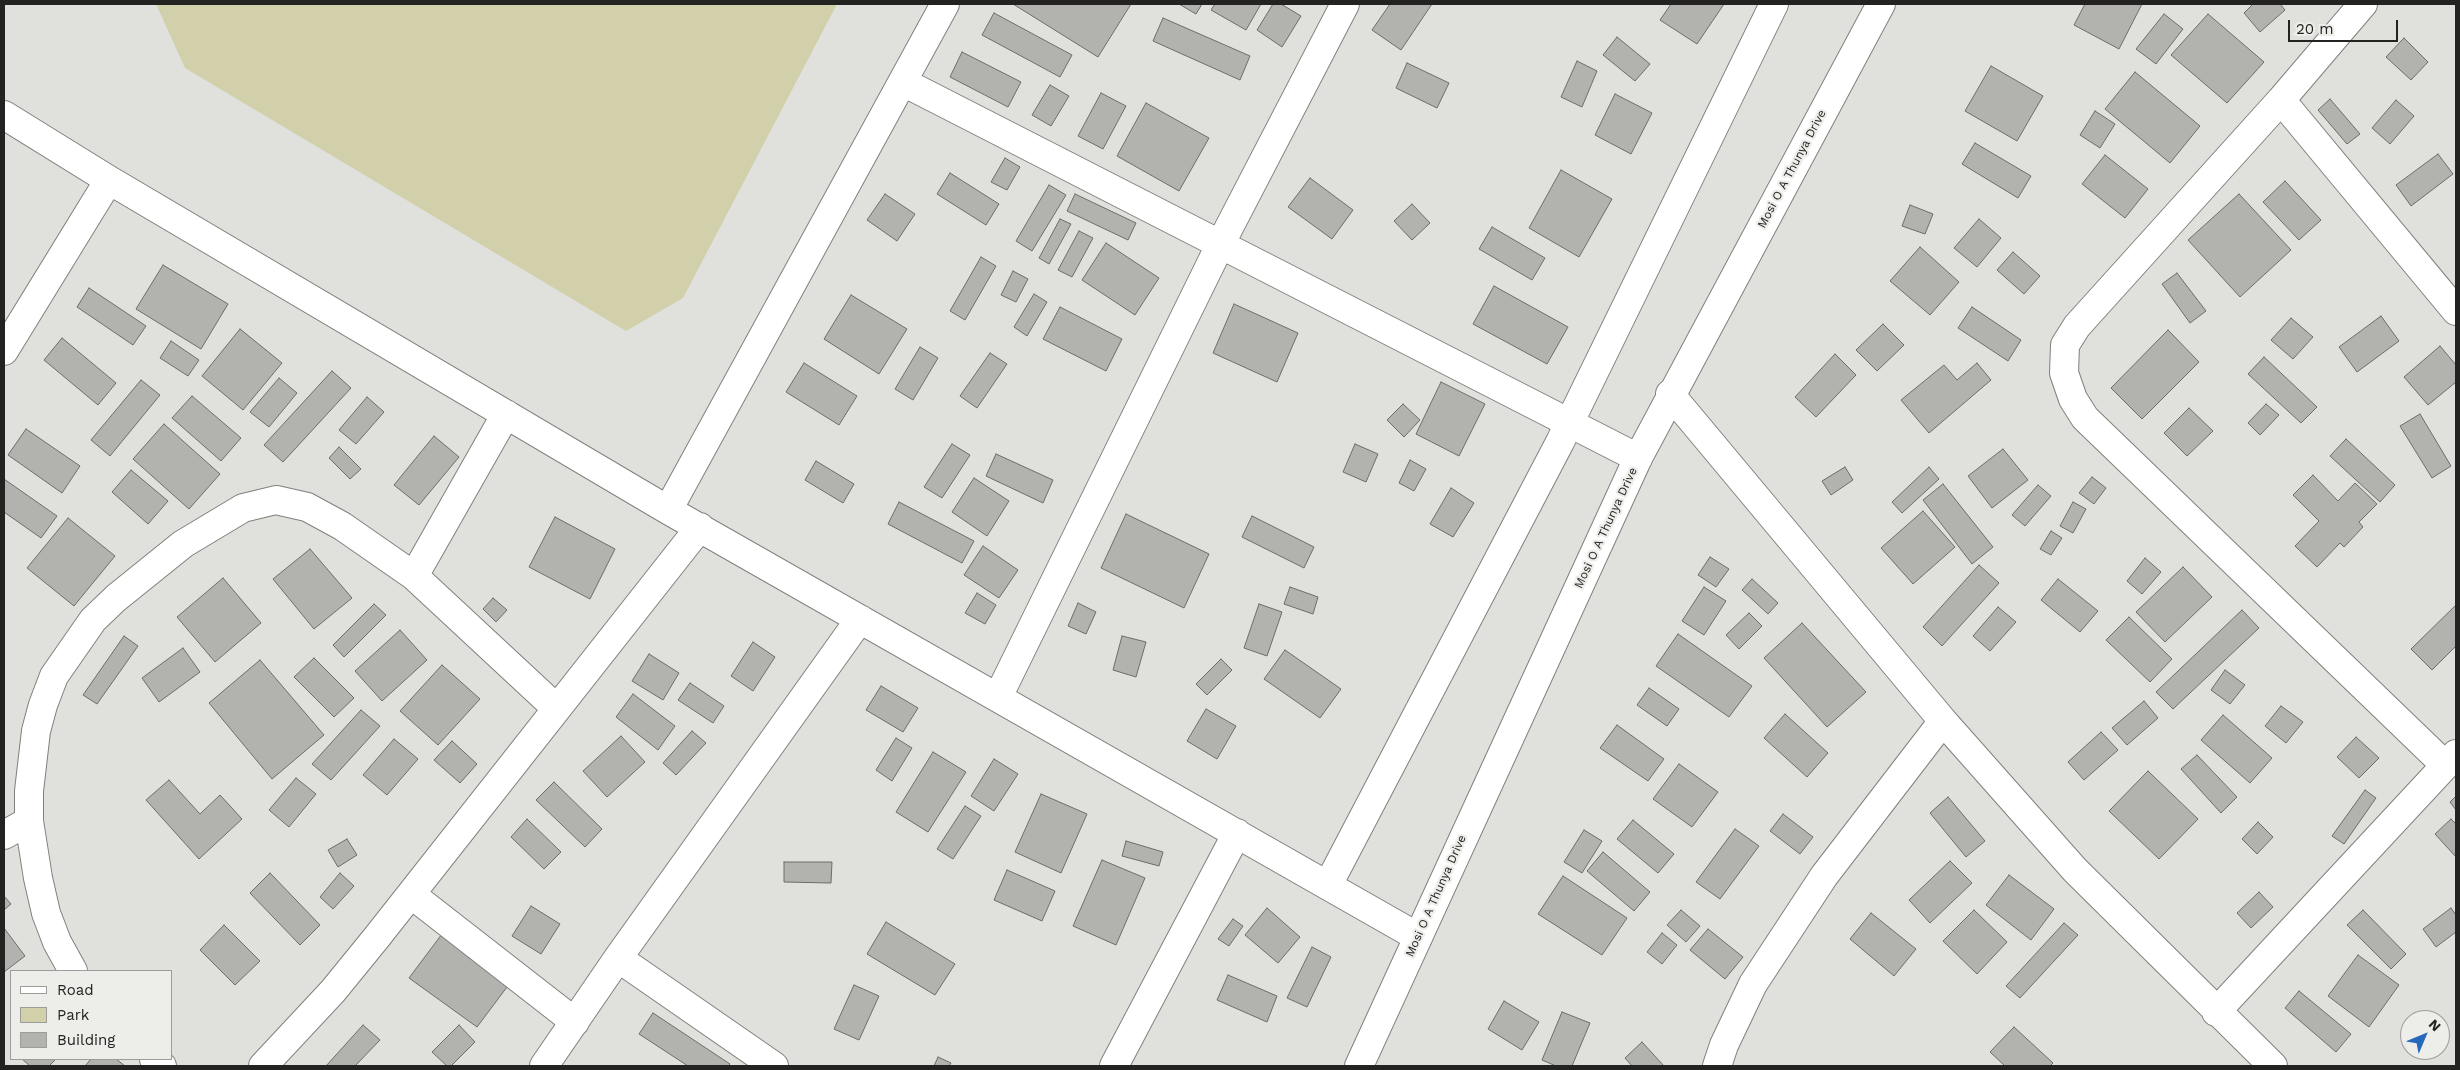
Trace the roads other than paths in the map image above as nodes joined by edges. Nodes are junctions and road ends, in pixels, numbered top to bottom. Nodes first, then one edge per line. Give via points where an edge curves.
1 (945, 4) edge
2 (1346, 4) edge
3 (1774, 4) edge
4 (1881, 4) edge
5 (2363, 4) edge
6 (903, 82) junction
7 (2281, 100) junction
8 (4, 115) edge
9 (109, 180) junction
10 (1221, 243) junction
11 (2456, 311) edge
12 (4, 351) edge
13 (1670, 394) junction
14 (506, 414) junction
15 (1569, 423) junction
16 (1638, 458) junction
17 (668, 510) junction
18 (700, 527) junction
19 (414, 576) junction
20 (860, 619) junction
21 (998, 697) junction
22 (556, 708) junction
23 (1943, 721) junction
24 (2451, 760) edge
25 (29, 821) junction
26 (1237, 833) junction
27 (4, 835) edge
28 (1328, 885) junction
29 (412, 894) junction
30 (1418, 936) junction
31 (618, 958) junction
32 (72, 970) edge
33 (2216, 1012) junction
34 (575, 1022) junction
35 (263, 1066) edge
36 (544, 1066) edge
37 (774, 1066) edge
38 (1114, 1066) edge
39 (1359, 1066) edge
40 (1717, 1066) edge
41 (2273, 1066) edge

1 - 6 street
2 - 10 street
3 - 15 street
4 - 13 street, Mosi O A Thunya Drive
5 - 7 street
6 - 10 street
6 - 17 street
7 - 11 street
7 - 24 street via 2077,326 2065,345 2064,373 2073,399 2085,418
8 - 9 street
9 - 12 street
9 - 14 street
10 - 15 street
10 - 21 street
13 - 16 street, Mosi O A Thunya Drive
13 - 23 street
14 - 17 street
14 - 19 street
15 - 16 street
15 - 28 street
16 - 30 street, Mosi O A Thunya Drive
17 - 18 street
18 - 20 street
18 - 22 street
19 - 22 street
19 - 25 street via 307,506 276,500 243,508 183,544 93,620 54,676 36,731
20 - 21 street
20 - 31 street
21 - 26 street
22 - 29 street
23 - 33 street via 2075,870
23 - 40 street via 1818,884 1753,984
24 - 33 street
25 - 27 street
25 - 32 street via 46,913
26 - 28 street
26 - 38 street
28 - 30 street
29 - 34 street
29 - 35 street via 333,991
30 - 39 street, Mosi O A Thunya Drive
31 - 34 street
31 - 37 street
33 - 41 street
34 - 36 street

